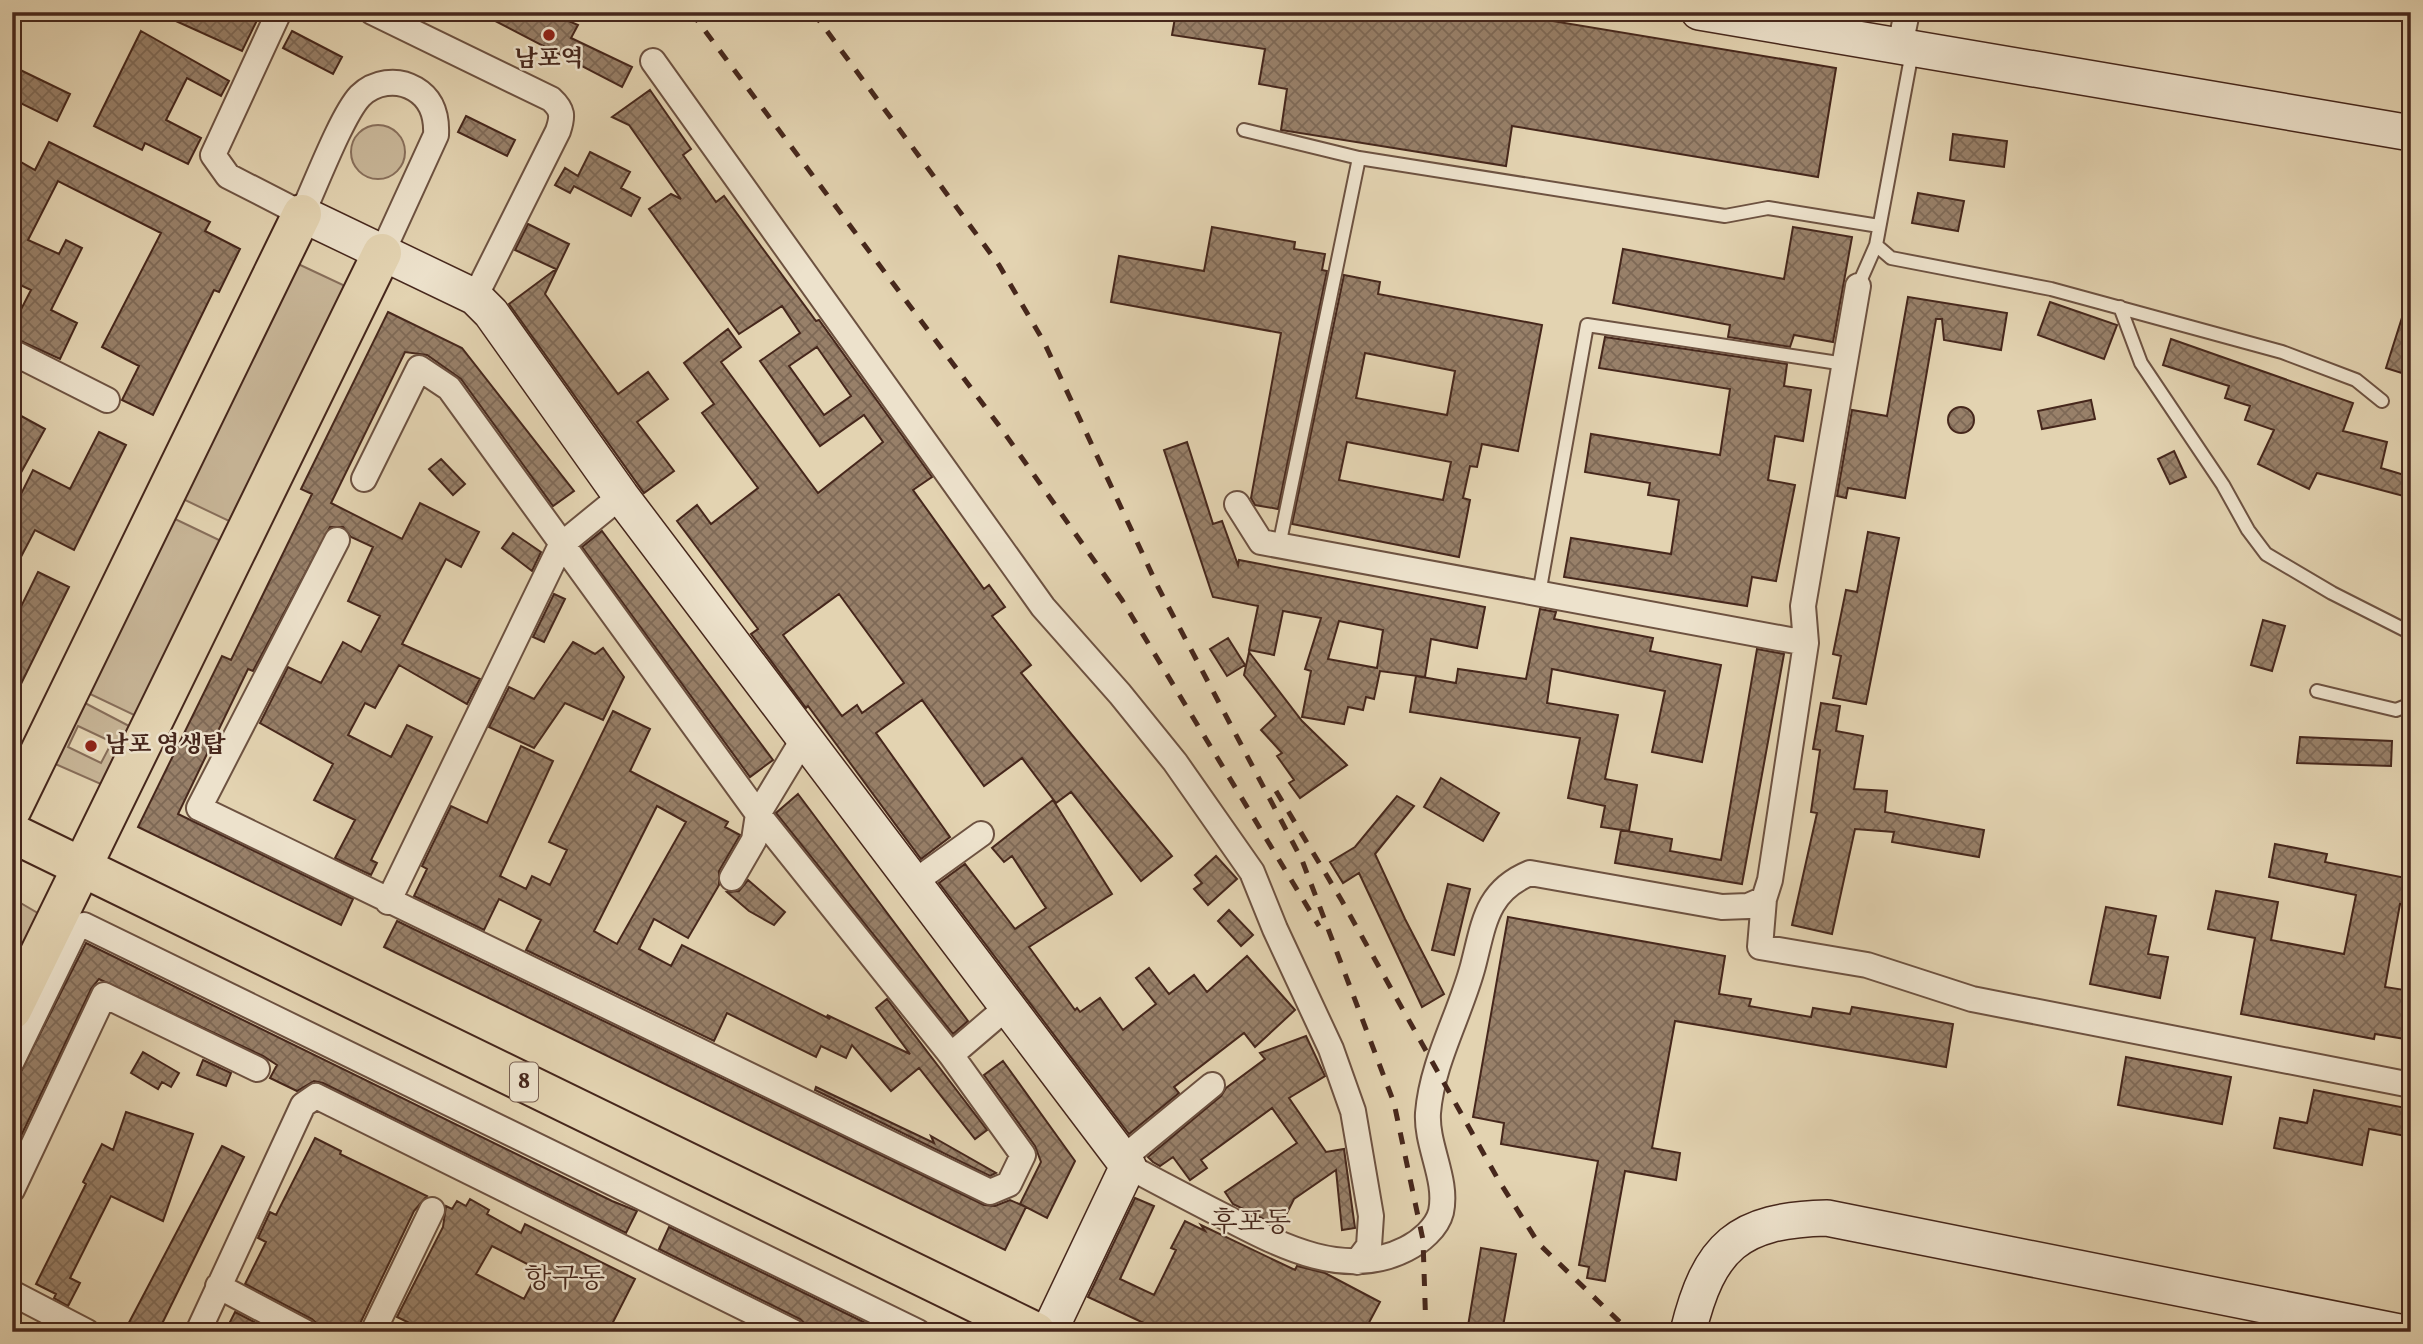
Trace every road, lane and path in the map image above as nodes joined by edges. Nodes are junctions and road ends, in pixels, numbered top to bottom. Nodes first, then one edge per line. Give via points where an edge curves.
1 (279, 12) edge
2 (372, 12) edge
3 (1699, 12) edge
4 (1907, 12) edge
5 (1906, 47) junction
6 (653, 61) dead end
7 (1244, 130) dead end
8 (2411, 133) edge
9 (1359, 158) junction
10 (302, 214) junction
11 (1880, 226) junction
12 (1876, 245) junction
13 (382, 253) junction
14 (1858, 286) joint
15 (475, 297) junction
16 (2120, 307) junction
17 (12, 352) edge
18 (1845, 364) junction
19 (107, 400) dead end
20 (2382, 401) dead end
21 (364, 479) dead end
22 (621, 496) junction
23 (1237, 504) dead end
24 (337, 540) dead end
25 (561, 545) junction
26 (1279, 546) junction
27 (1539, 594) junction
28 (2411, 633) edge
29 (1806, 643) junction
30 (2317, 691) dead end
31 (2411, 704) edge
32 (804, 738) junction
33 (12, 809) edge
34 (758, 814) junction
35 (12, 833) edge
36 (981, 834) dead end
37 (82, 868) junction
38 (732, 878) dead end
39 (913, 883) junction
40 (1764, 899) junction
41 (388, 902) junction
42 (1006, 1008) junction
43 (12, 1010) edge
44 (951, 1055) junction
45 (12, 1061) edge
46 (257, 1069) dead end
47 (1212, 1084) dead end
48 (2411, 1085) edge
49 (1125, 1163) junction
50 (12, 1190) edge
51 (432, 1210) dead end
52 (1357, 1262) junction
53 (218, 1286) junction
54 (12, 1293) edge
55 (87, 1332) edge
56 (198, 1332) edge
57 (305, 1332) edge
58 (373, 1332) edge
59 (793, 1332) edge
60 (918, 1332) edge
61 (1036, 1332) edge
62 (1049, 1332) edge
63 (1688, 1332) edge
64 (2399, 1332) edge

1 - 10 street via 213,155 228,176
2 - 15 street via 561,108 558,131
3 - 5 street
4 - 5 street
5 - 8 street
5 - 11 lane
6 - 52 street via 1043,607 1175,762 1252,872 1331,1048 1353,1111 1371,1216 1369,1246
7 - 9 lane
9 - 11 lane via 1725,216 1768,208
9 - 26 lane
10 - 13 street
10 - 13 street via 359,98 388,82 410,86 429,101 436,135
10 - 33 main road
11 - 12 lane
12 - 14 lane
12 - 16 lane via 1891,258
13 - 15 street
13 - 37 main road
14 - 18 street
15 - 22 street
16 - 20 lane via 2282,352 2356,380
16 - 28 lane via 2141,363 2266,554
17 - 19 street
18 - 27 lane via 1587,325
18 - 29 street via 1804,606
21 - 25 street via 419,368 449,388
22 - 25 street
22 - 32 street
23 - 26 street via 1261,542
24 - 41 street via 199,808
25 - 34 street
25 - 41 street
26 - 27 street
27 - 29 street
29 - 40 street
30 - 31 lane via 2396,710
32 - 34 street
32 - 39 street
34 - 38 street via 754,840
34 - 44 street
35 - 37 main road, 8
36 - 39 street
37 - 43 main road
37 - 61 main road, 8
39 - 42 street
40 - 48 street via 1760,947 1867,965 1972,999
40 - 52 street via 1748,906 1722,907 1530,873 1509,882 1495,897 1485,921 1428,1112 1441,1213 1423,1240 1391,1257
41 - 44 street via 990,1192 1009,1184 1023,1155
42 - 44 street
42 - 49 street
45 - 60 street via 76,929 84,925
46 - 50 street via 104,995
47 - 49 street
49 - 52 street via 1295,1251
49 - 62 street
51 - 58 street
53 - 56 street
53 - 57 street
53 - 59 street via 303,1105 316,1096
54 - 55 street
63 - 64 street via 1708,1269 1725,1250 1762,1226 1827,1218

